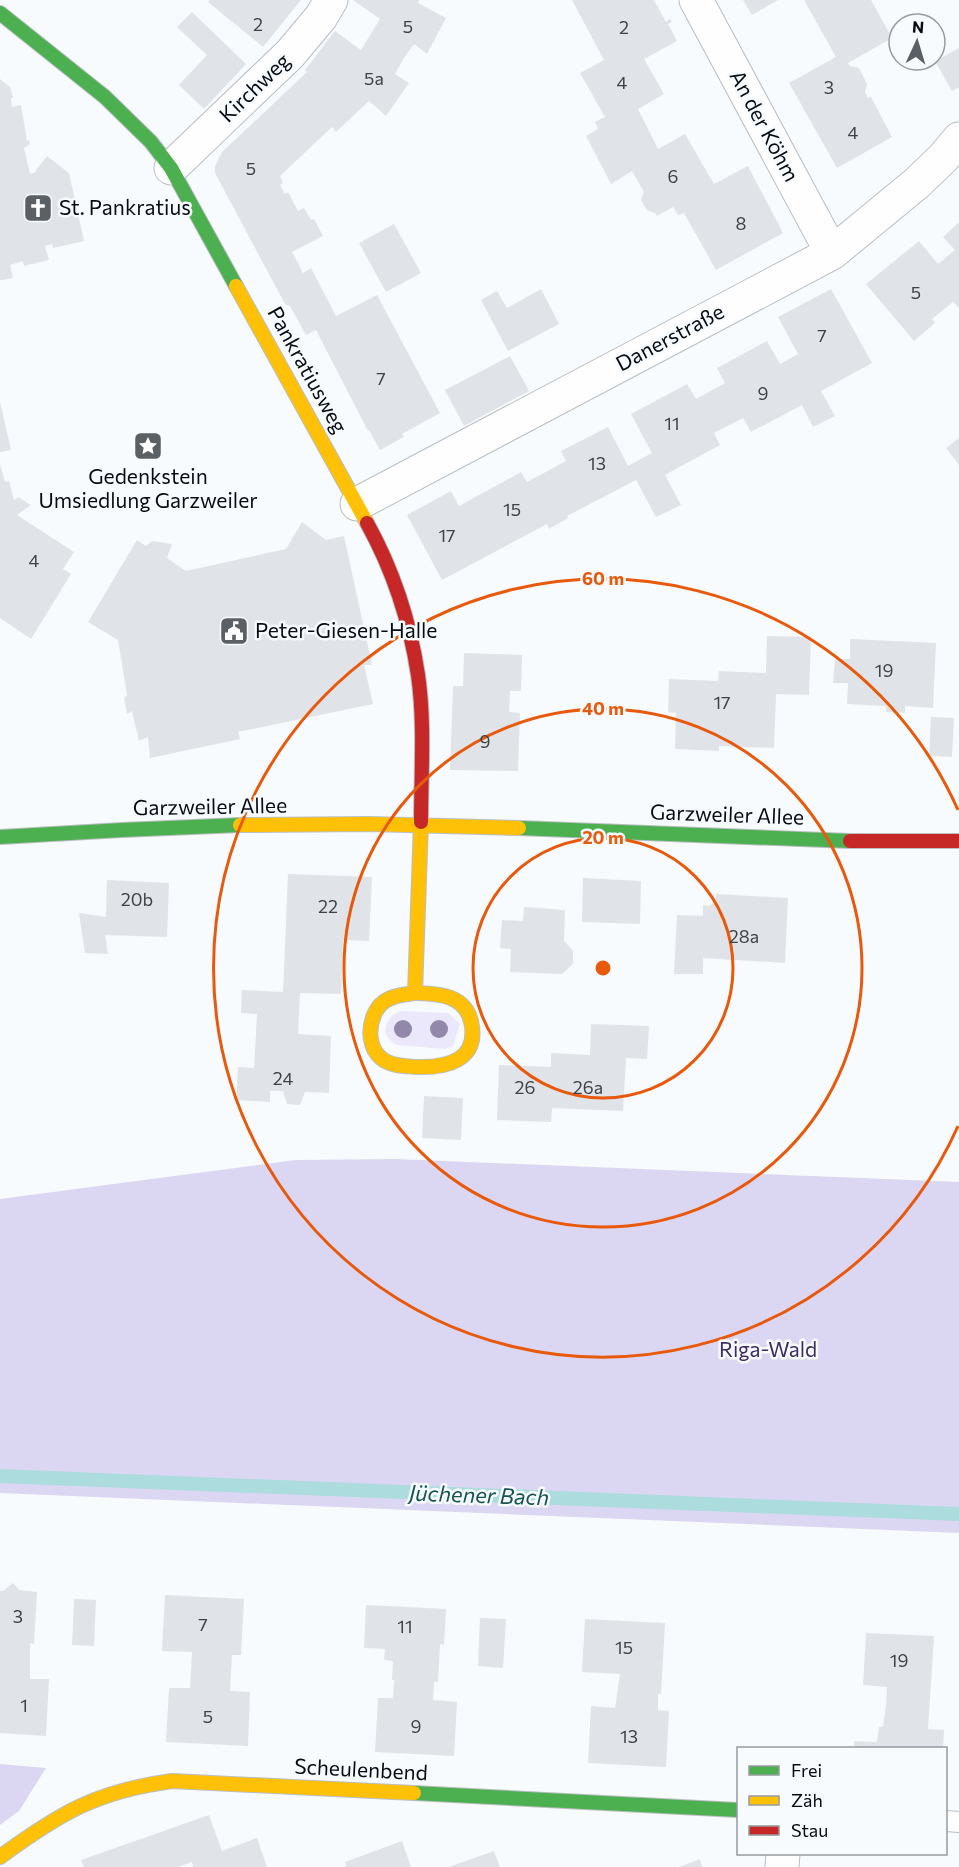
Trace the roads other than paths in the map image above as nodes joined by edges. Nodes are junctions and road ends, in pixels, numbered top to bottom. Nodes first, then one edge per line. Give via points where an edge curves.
1 (331, 0) edge
2 (696, 0) edge
3 (0, 13) edge
4 (959, 139) edge
5 (171, 168) junction
6 (832, 253) junction
7 (357, 504) junction
8 (421, 826) junction
9 (0, 837) edge
10 (959, 841) edge
11 (415, 993) junction
12 (737, 1810) edge
13 (0, 1857) edge

1 - 5 street, Kirchweg via 290,54
2 - 6 street, An der Köhm
3 - 5 street, Pankratiusweg via 133,122 156,145
4 - 6 street, Danerstraße via 917,183
5 - 7 street, Pankratiusweg
6 - 7 street, Danerstraße
7 - 8 street, Pankratiusweg via 389,569 414,653 420,703
8 - 9 street, Garzweiler Allee via 208,827
8 - 10 street, Garzweiler Allee
8 - 11 street
11 - 11 street via 392,997 378,1006 372,1020 372,1047 381,1058 398,1065 459,1063 467,1052 472,1032 466,1009 447,997
12 - 13 street, Scheulenbend via 172,1781 126,1787 85,1802

